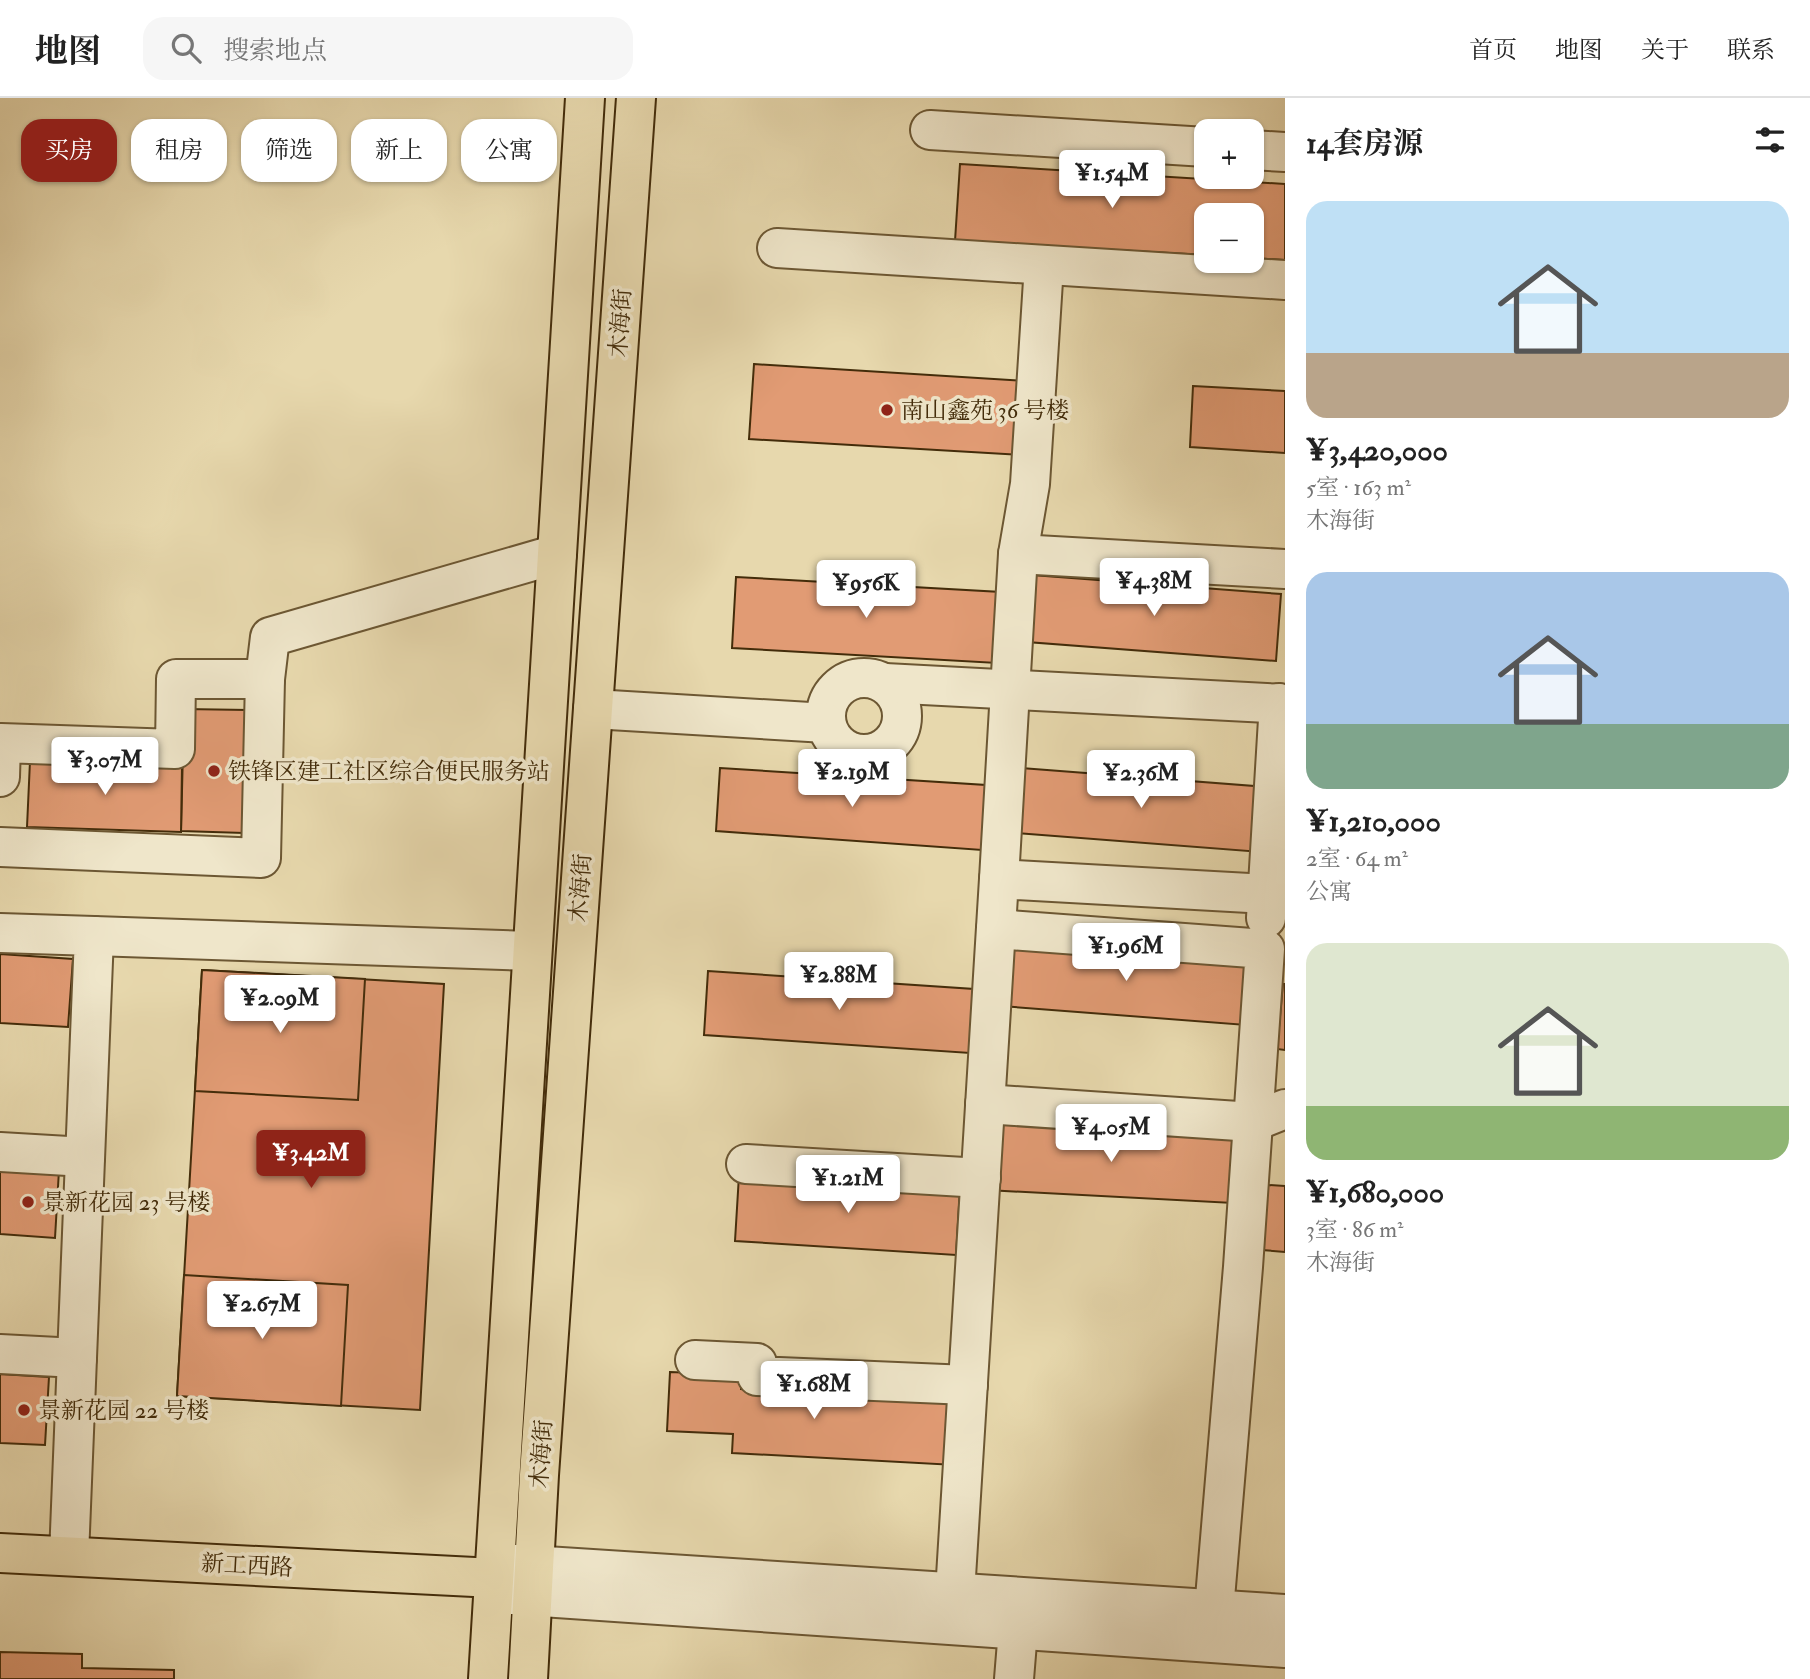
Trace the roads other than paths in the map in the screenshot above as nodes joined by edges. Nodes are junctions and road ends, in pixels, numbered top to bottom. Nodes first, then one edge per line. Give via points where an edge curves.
1 (585, 98) edge
2 (636, 98) edge
3 (930, 130) dead end
4 (1194, 146) edge
5 (1264, 151) edge
6 (1285, 152) edge
7 (777, 248) dead end
8 (1044, 265) junction
9 (1285, 280) edge
10 (556, 554) junction
11 (1018, 554) junction
12 (1285, 569) edge
13 (265, 680) junction
14 (885, 683) junction
15 (1010, 690) junction
16 (1282, 704) edge
17 (593, 709) junction
18 (826, 723) junction
19 (0, 777) edge
20 (0, 847) edge
21 (999, 879) junction
22 (1267, 894) junction
23 (996, 929) junction
24 (0, 933) edge
25 (94, 936) junction
26 (1275, 949) edge
27 (532, 951) junction
28 (985, 1104) junction
29 (1269, 1116) edge
30 (0, 1152) edge
31 (85, 1157) junction
32 (746, 1164) dead end
33 (981, 1178) junction
34 (0, 1354) edge
35 (77, 1358) junction
36 (695, 1360) dead end
37 (968, 1385) junction
38 (0, 1553) edge
39 (69, 1556) junction
40 (494, 1578) junction
41 (533, 1580) junction
42 (956, 1593) junction
43 (1214, 1610) junction
44 (1285, 1614) edge
45 (1018, 1630) junction
46 (1285, 1648) edge
47 (488, 1679) edge
48 (528, 1679) edge
49 (1014, 1679) edge

1 - 10 main road, 木海街
2 - 17 main road, 木海街
3 - 4 street
5 - 6 street
7 - 8 street
8 - 9 street
8 - 11 street via 1030,484
10 - 13 street via 270,638
10 - 27 main road, 木海街
11 - 12 street
11 - 15 street
13 - 19 street via 176,679 174,749 1,743
13 - 20 street via 261,858
14 - 15 street
14 - 18 street via 862,677 838,687 830,698
14 - 18 street via 901,702 903,715 896,738 887,746 864,754 851,752 839,745
15 - 16 street
15 - 21 street
16 - 22 street
17 - 18 street
17 - 41 main road, 木海街
21 - 22 street
21 - 23 street
22 - 26 street
23 - 26 street
23 - 28 street
24 - 25 street
25 - 27 street
25 - 31 street
26 - 29 street
27 - 40 main road, 木海街
28 - 29 street
28 - 33 street
29 - 43 street via 1243,1267
30 - 31 street
31 - 35 street
32 - 33 street
33 - 37 street
34 - 35 street
35 - 39 street
36 - 37 street via 757,1363 757,1376
37 - 42 street
38 - 39 main road, 新工西路
39 - 40 main road, 新工西路
40 - 41 street
40 - 47 main road, 木海街
41 - 42 street
41 - 45 street
41 - 48 main road, 木海街
42 - 43 street
43 - 44 street
45 - 46 street
45 - 49 street

